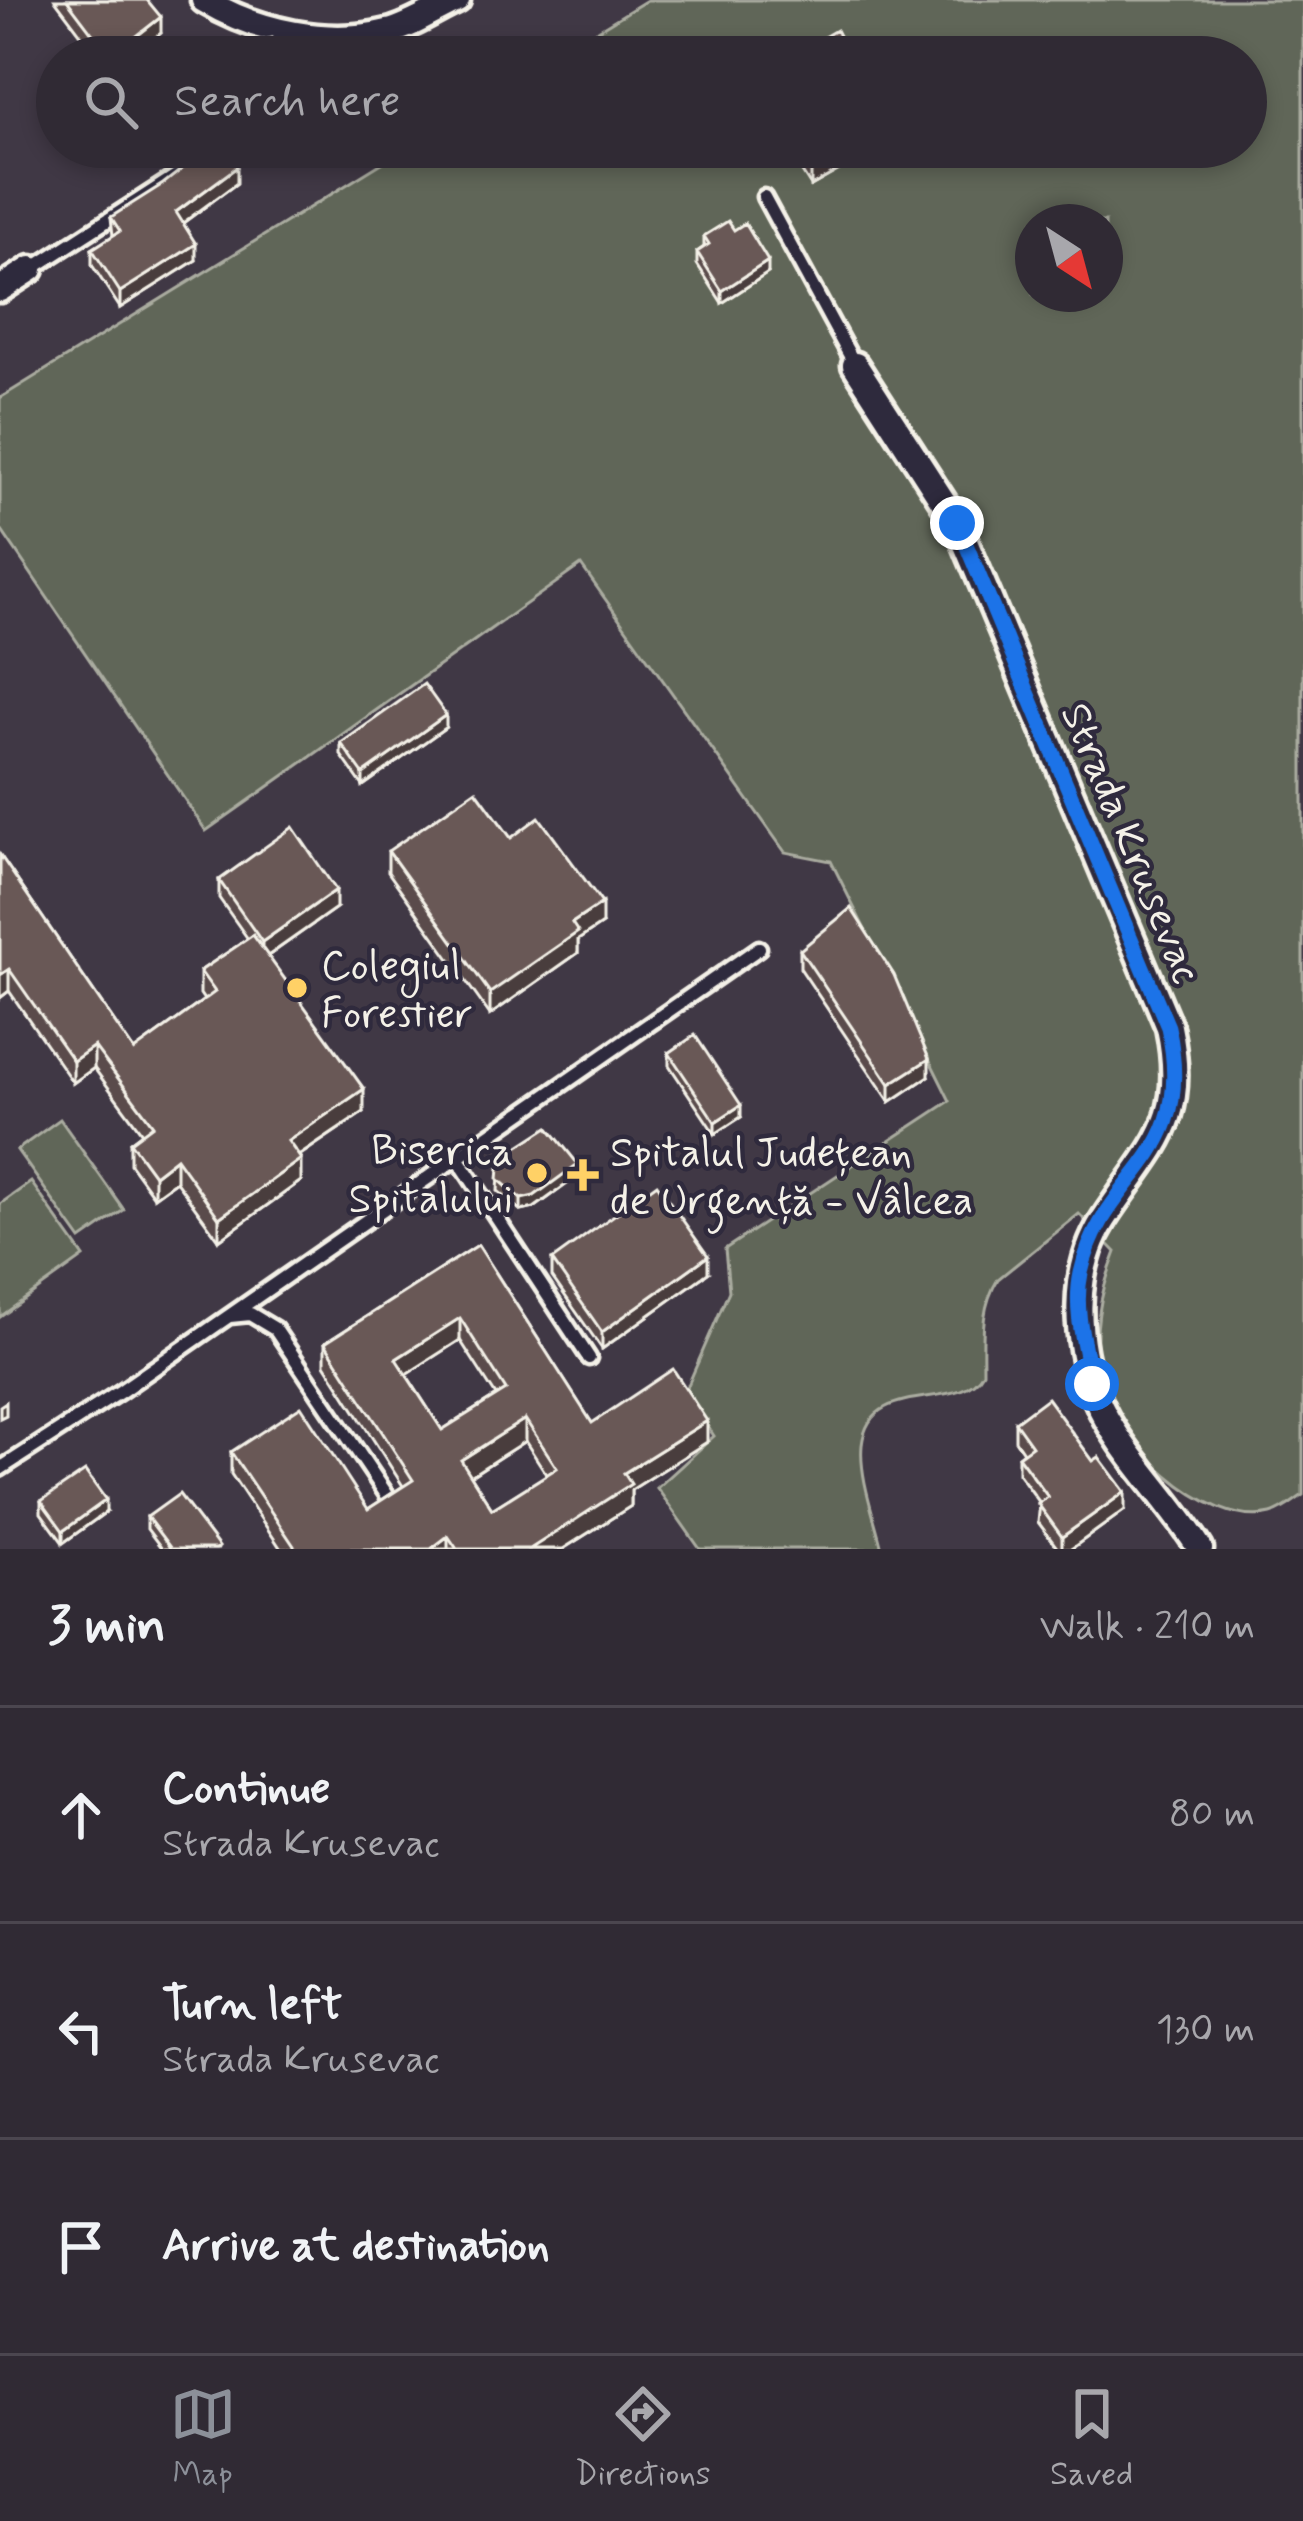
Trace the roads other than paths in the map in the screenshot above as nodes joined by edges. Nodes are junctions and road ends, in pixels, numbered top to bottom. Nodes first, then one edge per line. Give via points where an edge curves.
1 (204, 0) edge
2 (458, 0) edge
3 (310, 36) edge
4 (365, 36) edge
5 (187, 168) edge
6 (764, 197) dead end
7 (31, 269) joint
8 (0, 289) edge
9 (855, 365) joint
10 (759, 948) dead end
11 (456, 1156) junction
12 (228, 1316) junction
13 (589, 1358) dead end
14 (0, 1469) edge
15 (387, 1495) edge
16 (1201, 1549) edge

1 - 3 street
2 - 4 street
5 - 7 lane
6 - 9 lane
7 - 8 street
9 - 16 street, Strada Krusevac via 957,523 1168,1027 1176,1062 1165,1132 1102,1222 1078,1306 1099,1404
10 - 11 lane
11 - 12 lane
11 - 13 lane
12 - 14 lane
12 - 15 lane via 250,1314 275,1329

